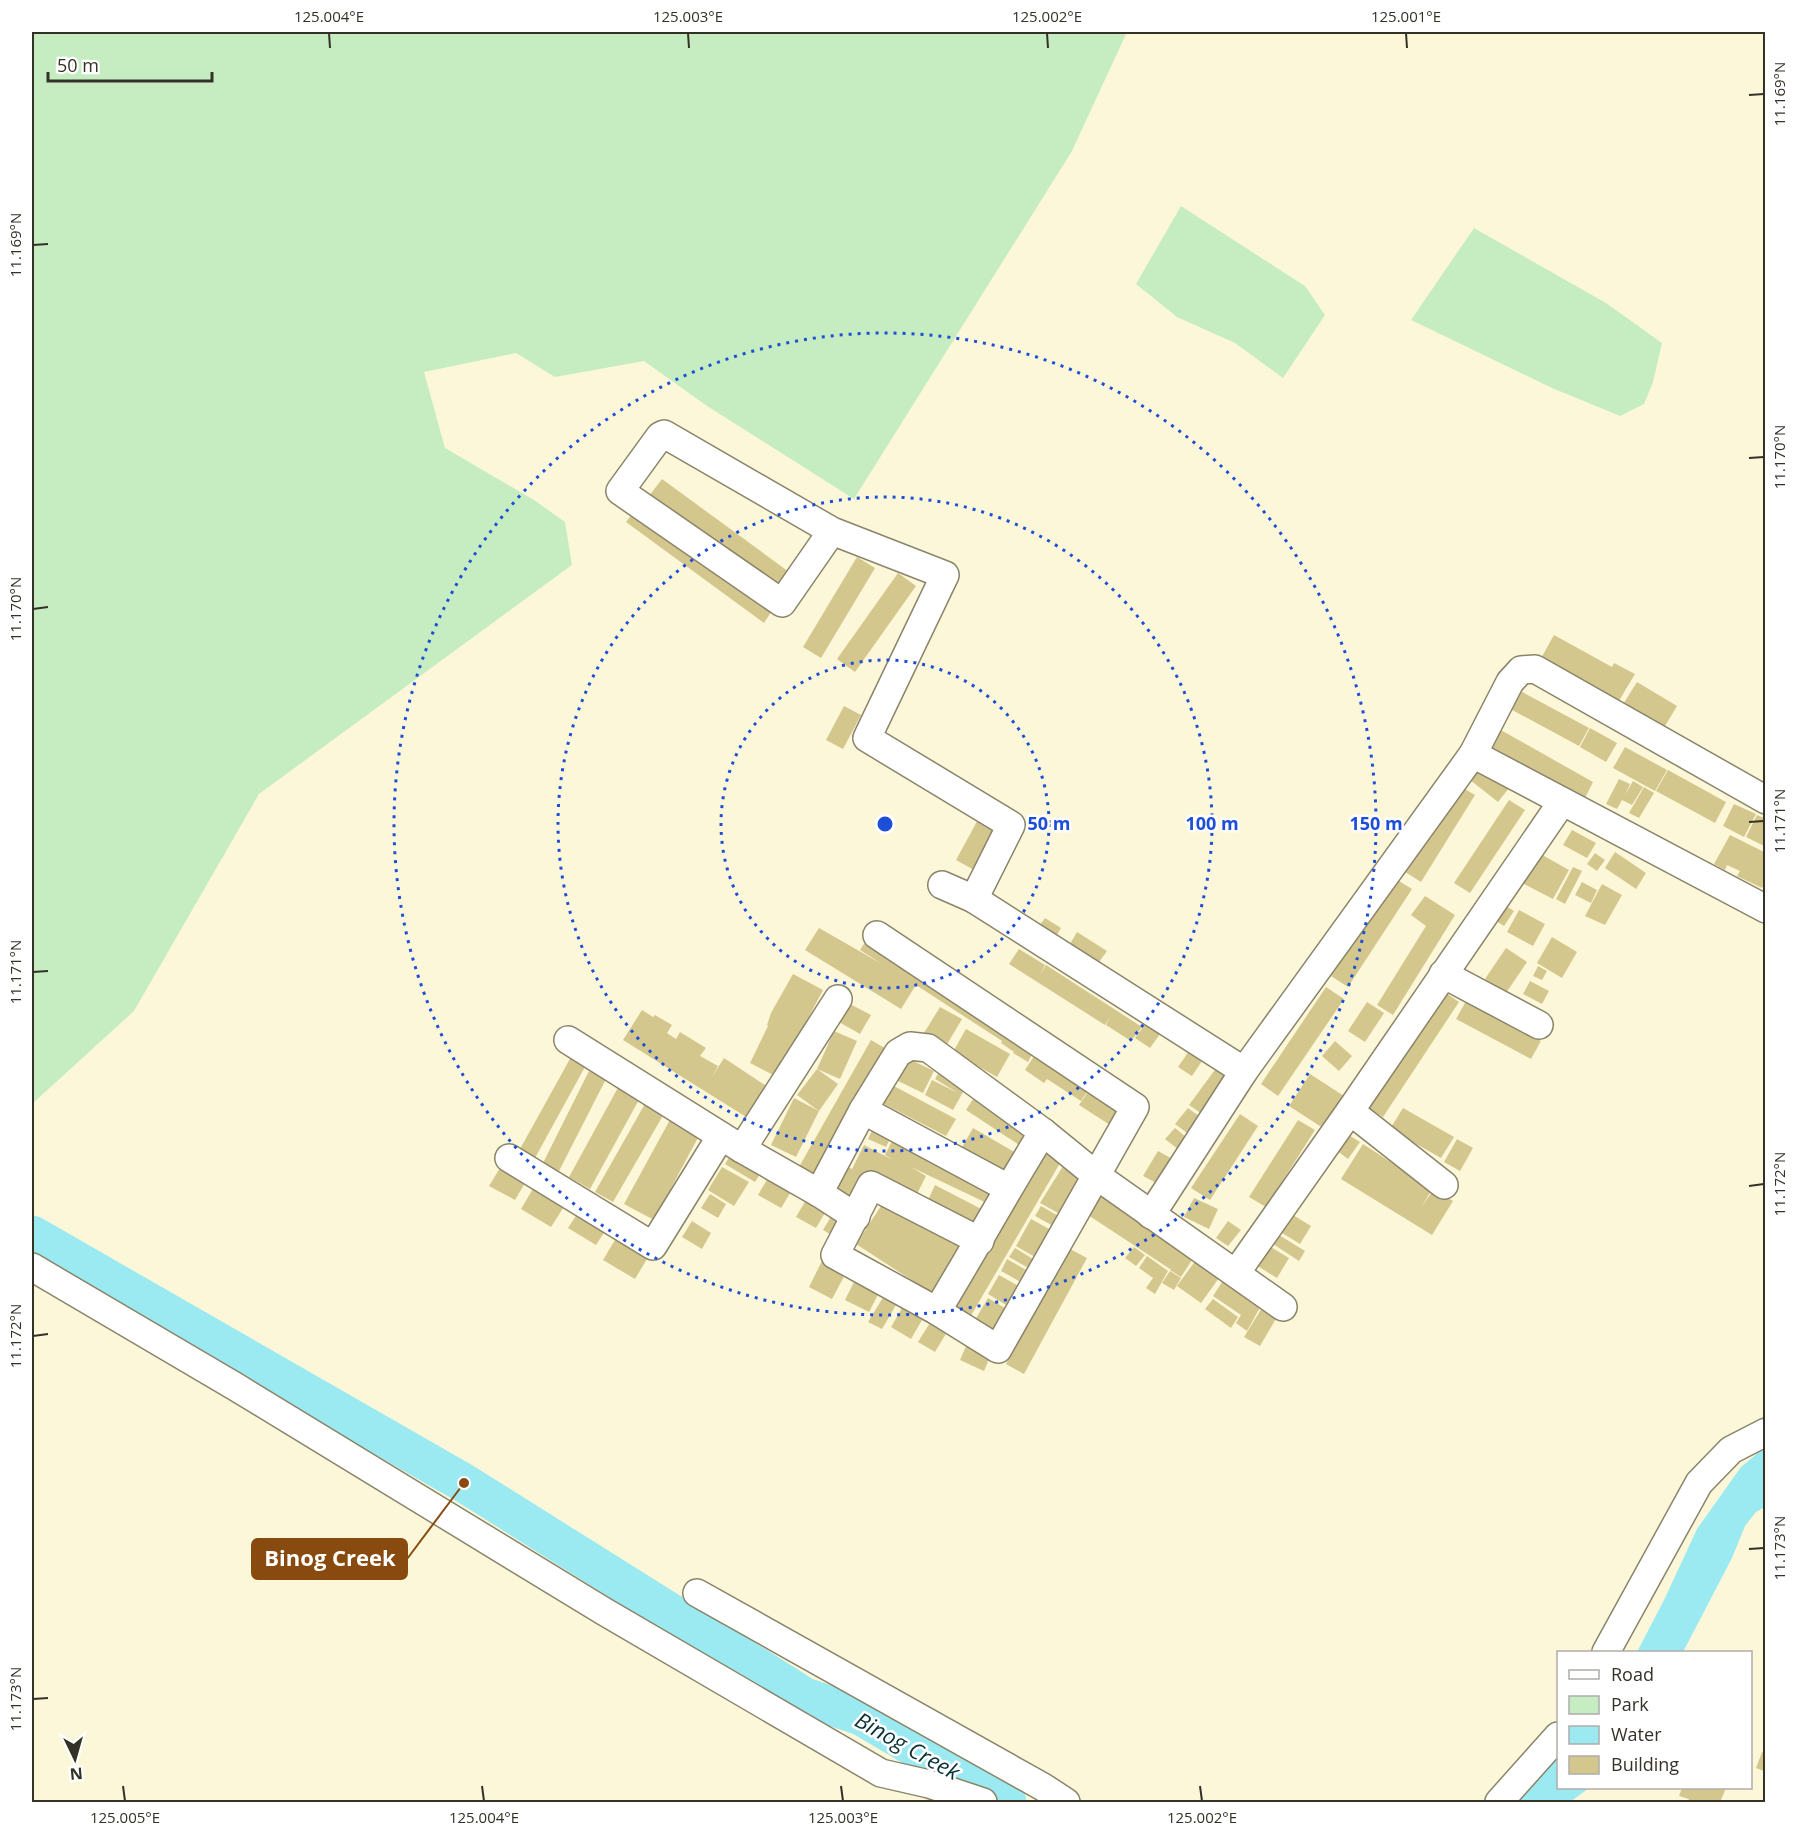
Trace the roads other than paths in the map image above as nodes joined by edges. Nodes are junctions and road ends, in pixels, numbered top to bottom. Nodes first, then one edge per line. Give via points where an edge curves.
1 (832, 531) junction
2 (1473, 754) junction
3 (1766, 800) edge
4 (1562, 802) junction
5 (942, 885) dead end
6 (974, 899) junction
7 (1766, 909) edge
8 (877, 935) dead end
9 (1443, 974) junction
10 (838, 999) dead end
11 (1539, 1025) dead end
12 (568, 1040) dead end
13 (1244, 1071) junction
14 (863, 1110) junction
15 (1350, 1111) junction
16 (1043, 1132) junction
17 (732, 1143) junction
18 (509, 1158) dead end
19 (1097, 1176) junction
20 (1444, 1185) dead end
21 (1008, 1188) junction
22 (819, 1193) junction
23 (1151, 1215) junction
24 (856, 1217) junction
25 (980, 1241) junction
26 (32, 1267) edge
27 (1236, 1273) junction
28 (1283, 1307) dead end
29 (937, 1311) junction
30 (1766, 1432) edge
31 (697, 1593) dead end
32 (1607, 1651) edge
33 (1557, 1738) edge
34 (983, 1803) edge
35 (1066, 1803) edge
36 (1499, 1803) edge

1 - 1 street via 782,603 620,491 664,434
1 - 6 street via 945,574 867,738 1011,825
2 - 3 street via 1510,682 1521,670 1535,669
2 - 4 street
2 - 13 street
4 - 7 street
4 - 9 street
5 - 6 street
6 - 13 street
8 - 19 street via 1136,1107
9 - 11 street
9 - 15 street
10 - 17 street
12 - 17 street
13 - 23 street
14 - 16 street via 898,1053 910,1046 928,1048
14 - 21 street
14 - 22 street
15 - 20 street
15 - 27 street
16 - 19 street
16 - 21 street
17 - 18 street via 653,1246
17 - 22 street
19 - 23 street
19 - 29 street via 998,1349
21 - 25 street
22 - 24 street
23 - 27 street
24 - 25 street via 871,1185
24 - 29 street via 835,1255
25 - 29 street
26 - 34 street via 605,1612 881,1773
27 - 28 street
30 - 32 street via 1731,1450 1699,1483
31 - 35 street
33 - 36 street

